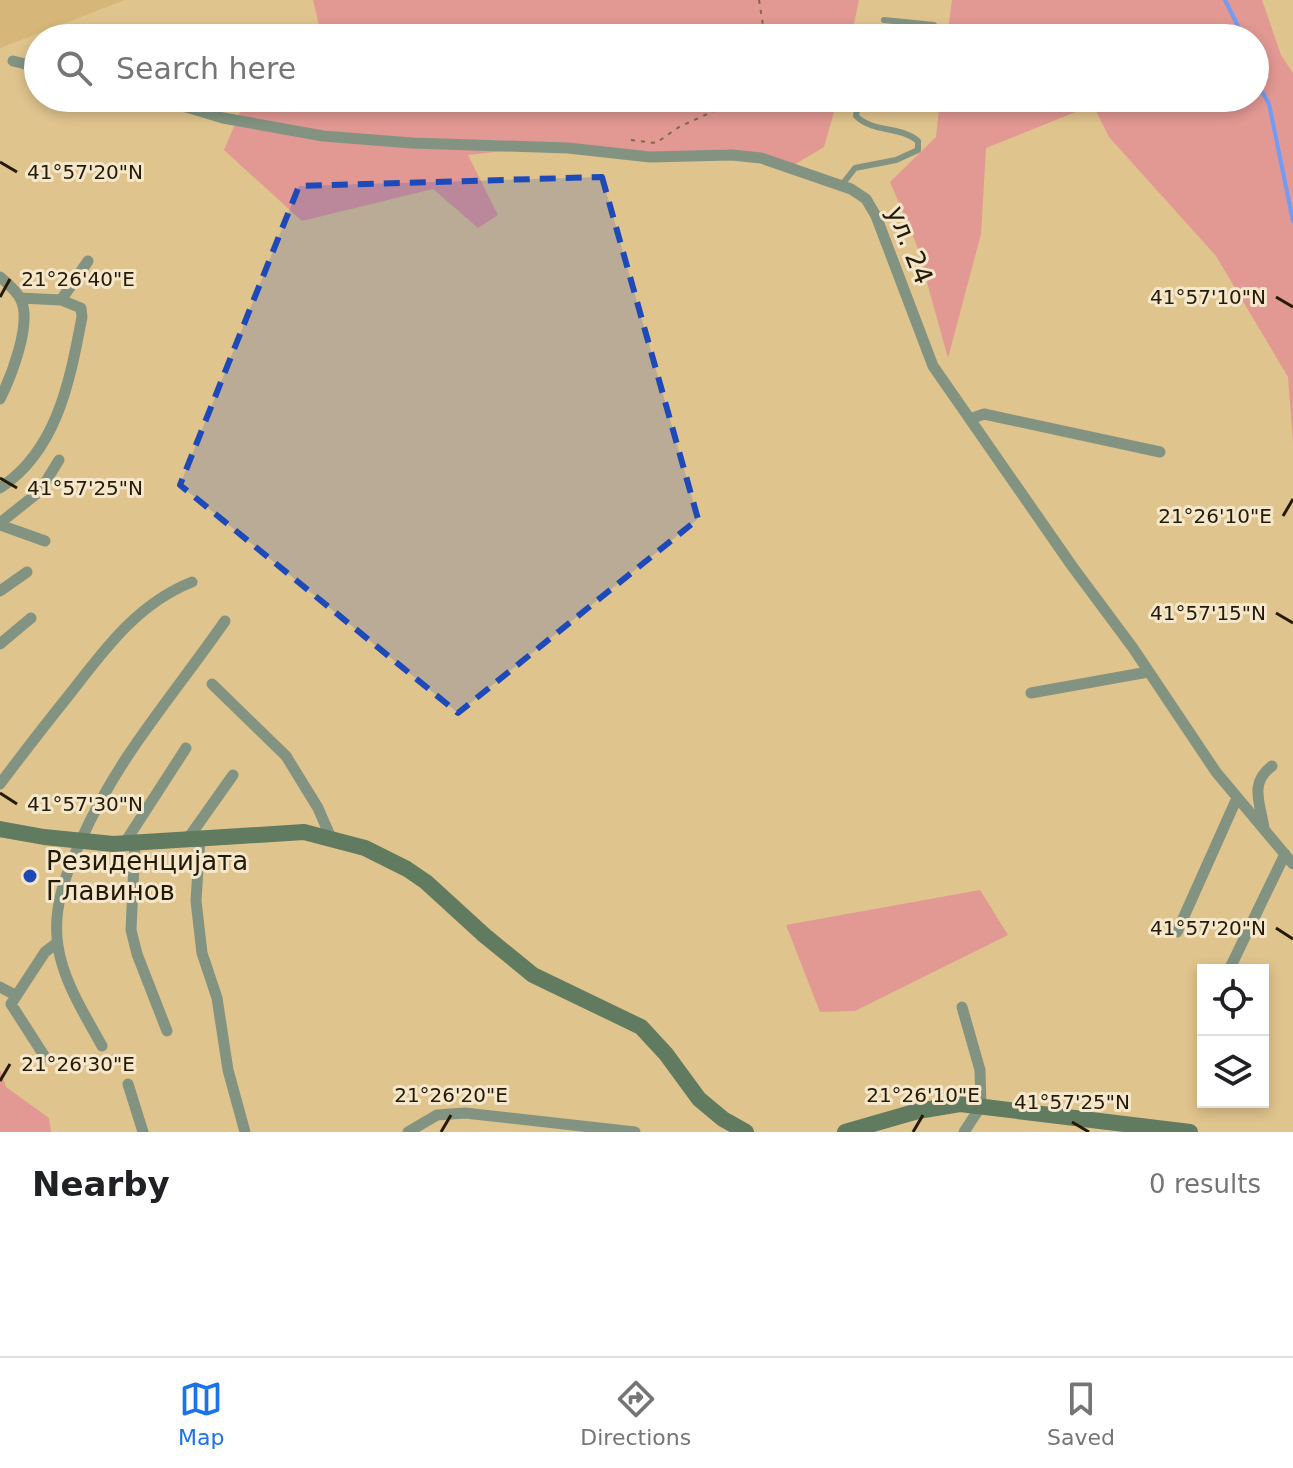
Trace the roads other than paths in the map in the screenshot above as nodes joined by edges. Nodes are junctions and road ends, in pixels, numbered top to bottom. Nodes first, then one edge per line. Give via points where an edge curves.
1 (884, 20) dead end
2 (924, 24) edge
3 (13, 61) dead end
4 (24, 64) edge
5 (203, 112) edge
6 (857, 112) edge
7 (841, 186) junction
8 (88, 261) dead end
9 (0, 277) edge
10 (20, 298) junction
11 (61, 300) junction
12 (0, 399) edge
13 (970, 419) junction
14 (1160, 452) dead end
15 (59, 460) dead end
16 (0, 488) edge
17 (0, 524) edge
18 (45, 541) dead end
19 (27, 572) dead end
20 (192, 582) dead end
21 (0, 591) edge
22 (31, 618) dead end
23 (225, 621) dead end
24 (0, 644) edge
25 (1148, 672) junction
26 (212, 684) dead end
27 (1031, 693) dead end
28 (186, 748) dead end
29 (1272, 766) dead end
30 (233, 775) dead end
31 (0, 784) edge
32 (1237, 798) junction
33 (0, 829) edge
34 (1265, 833) junction
35 (331, 838) junction
36 (193, 839) junction
37 (80, 841) junction
38 (130, 843) junction
39 (1289, 859) edge
40 (1177, 932) dead end
41 (57, 943) junction
42 (1232, 964) edge
43 (0, 987) edge
44 (15, 995) junction
45 (962, 1007) dead end
46 (167, 1031) dead end
47 (102, 1046) road end
48 (45, 1057) dead end
49 (128, 1084) road end
50 (981, 1106) junction
51 (143, 1132) edge
52 (245, 1132) edge
53 (408, 1132) edge
54 (635, 1132) edge
55 (745, 1132) edge
56 (845, 1132) edge
57 (964, 1132) edge
58 (1190, 1132) edge

1 - 2 lane
3 - 4 street
5 - 7 street, ул. 24 via 323,136 650,157 761,158
6 - 7 lane via 864,124 911,134 918,150 855,168
7 - 13 street, ул. 24 via 866,199 876,216 933,366
8 - 11 street
9 - 10 street
10 - 11 street
10 - 12 street via 19,351
11 - 16 street via 82,312 67,388 33,456
13 - 14 street via 984,414
13 - 25 street, ул. 24
15 - 17 street via 40,491
17 - 18 street
19 - 21 street
20 - 31 street via 142,610 114,638
22 - 24 street
23 - 37 street via 134,742
25 - 27 street
25 - 32 street, ул. 24
26 - 35 street via 286,756
28 - 38 street
29 - 34 street via 1258,782
30 - 36 street
32 - 34 street, ул. 24
32 - 40 street
33 - 37 main road
34 - 39 street, ул. 24
35 - 36 main road via 304,832
35 - 55 main road via 407,869 533,975 641,1027 699,1099
36 - 38 main road
36 - 52 street via 202,953 217,998
37 - 38 main road
37 - 41 street via 62,883
38 - 46 street via 131,930
39 - 42 street
41 - 44 street
41 - 47 street via 74,993
43 - 44 street
44 - 48 street via 13,1010
45 - 50 street via 980,1070
49 - 51 street
50 - 56 main road via 930,1108
50 - 57 street
50 - 58 main road
53 - 54 street via 437,1115 465,1113

